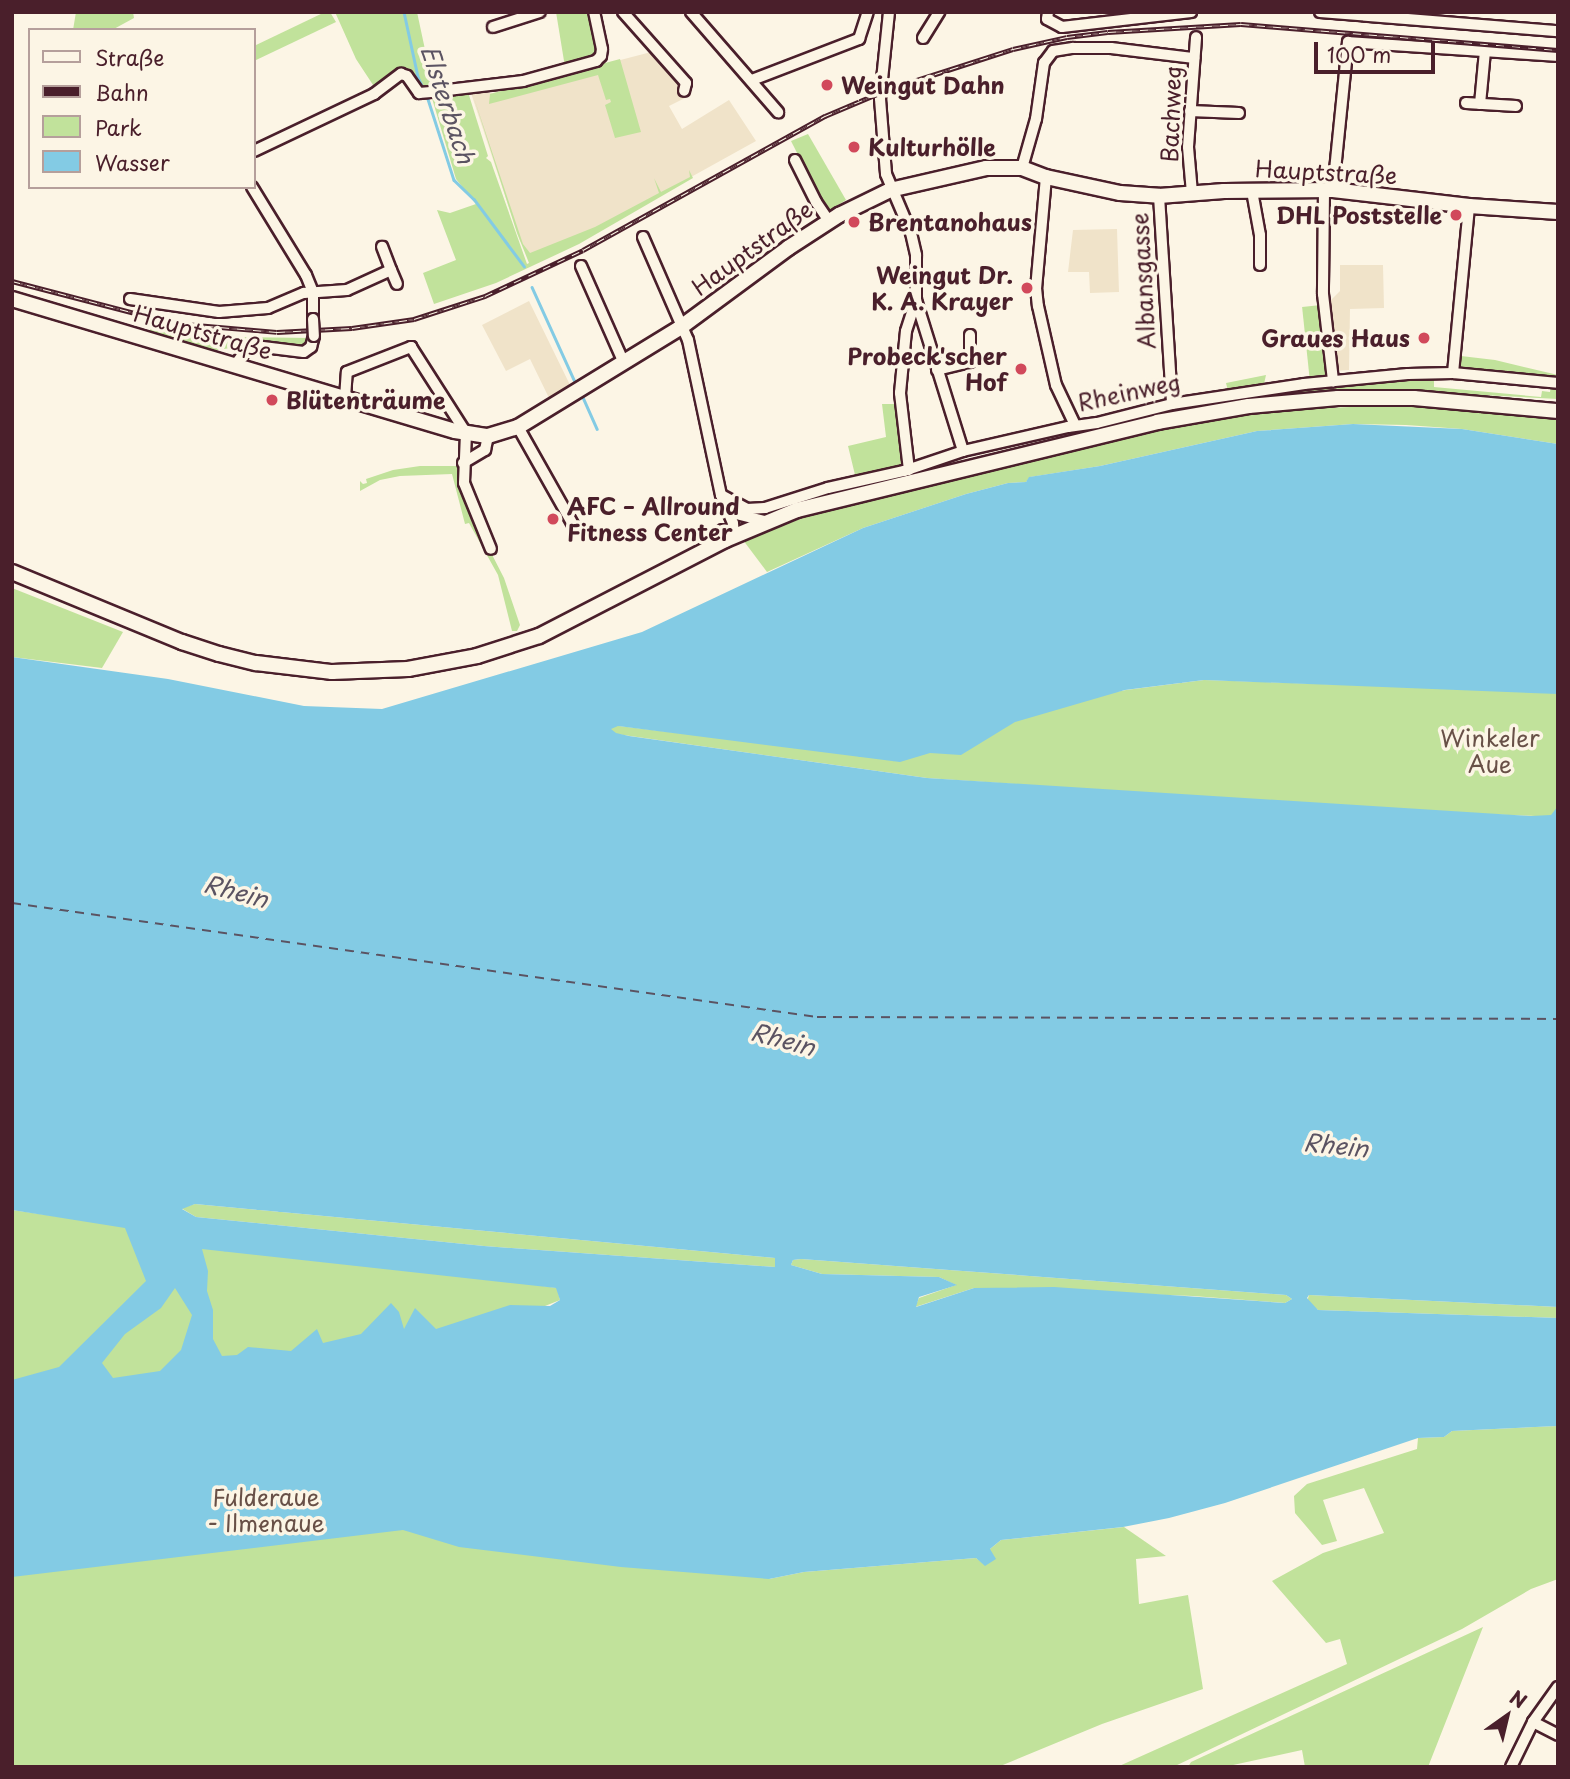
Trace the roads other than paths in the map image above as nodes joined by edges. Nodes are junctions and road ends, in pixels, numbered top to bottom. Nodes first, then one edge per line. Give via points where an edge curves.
1 (540, 12) edge
2 (594, 12) edge
3 (623, 12) edge
4 (691, 12) edge
5 (868, 12) edge
6 (890, 12) edge
7 (939, 12) edge
8 (1191, 12) edge
9 (1320, 12) edge
10 (1349, 13) edge
11 (1120, 15) edge
12 (1048, 16) edge
13 (493, 27) dead end
14 (1558, 31) edge
15 (1196, 37) dead end
16 (923, 38) dead end
17 (1485, 51) junction
18 (1558, 56) edge
19 (1194, 58) junction
20 (752, 80) junction
21 (684, 91) dead end
22 (1466, 103) dead end
23 (1480, 103) junction
24 (1516, 106) dead end
25 (1190, 111) junction
26 (778, 112) dead end
27 (1239, 113) dead end
28 (256, 150) edge
29 (795, 160) dead end
30 (1022, 169) junction
31 (1046, 177) junction
32 (253, 189) edge
33 (890, 190) junction
34 (1252, 191) junction
35 (1328, 191) junction
36 (1192, 192) junction
37 (1159, 197) junction
38 (1469, 206) junction
39 (1558, 212) edge
40 (829, 221) junction
41 (643, 237) dead end
42 (382, 247) dead end
43 (1260, 264) dead end
44 (581, 266) dead end
45 (391, 270) junction
46 (397, 284) dead end
47 (313, 292) junction
48 (12, 299) edge
49 (130, 299) dead end
50 (916, 300) junction
51 (681, 327) junction
52 (970, 335) dead end
53 (624, 363) junction
54 (235, 365) junction
55 (937, 370) junction
56 (1453, 373) junction
57 (1333, 380) junction
58 (1558, 383) edge
59 (345, 398) junction
60 (1172, 404) junction
61 (1558, 411) edge
62 (1075, 425) junction
63 (518, 427) junction
64 (466, 433) junction
65 (488, 436) junction
66 (964, 452) junction
67 (463, 463) junction
68 (909, 470) junction
69 (724, 503) junction
70 (765, 521) junction
71 (575, 528) dead end
72 (728, 533) junction
73 (491, 549) dead end
74 (12, 572) edge
75 (1558, 1688) edge
76 (1534, 1722) junction
77 (1558, 1735) edge
78 (1511, 1767) edge

1 - 13 street
2 - 28 street via 602,49 596,61 523,81 425,92 401,74 374,94
3 - 21 street via 686,83
4 - 20 street
5 - 20 street via 859,39
6 - 33 street via 880,99
7 - 16 street
8 - 11 street
9 - 10 street
10 - 14 street
11 - 12 street via 1062,27
15 - 19 street, Bachweg
17 - 18 street
17 - 23 street
17 - 35 street via 1348,42
19 - 25 street, Bachweg
19 - 30 street via 1131,49 1053,51 1046,58
20 - 26 street
22 - 23 street
23 - 24 street
25 - 27 street
25 - 36 street, Bachweg
29 - 40 street
30 - 31 main road, Hauptstraße
30 - 33 main road, Hauptstraße via 986,168
31 - 37 main road, Hauptstraße
31 - 62 street via 1038,306 1056,385
32 - 47 street
33 - 40 main road, Hauptstraße
33 - 50 street via 914,244
34 - 35 main road, Hauptstraße
34 - 36 main road, Hauptstraße
34 - 43 street
35 - 38 main road, Hauptstraße
35 - 57 street via 1323,294
36 - 37 main road, Hauptstraße
37 - 60 street, Albansgasse
38 - 39 main road, Hauptstraße
38 - 56 street
40 - 51 main road, Hauptstraße
41 - 51 street
42 - 45 street
44 - 53 street
45 - 46 street
45 - 47 street via 347,290
47 - 49 street via 268,308 219,312
47 - 54 street, bridge via 311,347 304,352 255,346
48 - 54 main road, Hauptstraße
50 - 55 street
50 - 68 street via 906,331 900,393
51 - 53 main road, Hauptstraße
51 - 69 street via 688,340
52 - 55 street via 970,362
53 - 63 main road, Hauptstraße
54 - 59 main road, Hauptstraße
55 - 66 street
56 - 57 street, Rheinweg
56 - 58 street, Rheinweg
57 - 60 street, Rheinweg
59 - 64 main road, Hauptstraße
59 - 64 street via 347,372 411,347
60 - 62 street, Rheinweg
61 - 70 main road via 1414,398 1338,398 1188,415 824,502
62 - 66 street, Rheinweg
63 - 65 main road, Hauptstraße
63 - 71 street
64 - 65 main road, Hauptstraße
64 - 67 street
65 - 67 street via 485,450
66 - 68 street, Rheinweg
67 - 73 street via 468,498
68 - 69 street, Rheinweg via 756,509
69 - 70 street
69 - 72 street
70 - 72 main road
72 - 74 main road via 711,547 569,623 509,647 446,664 370,672 294,669 219,654
75 - 76 street
76 - 77 street
76 - 78 street

